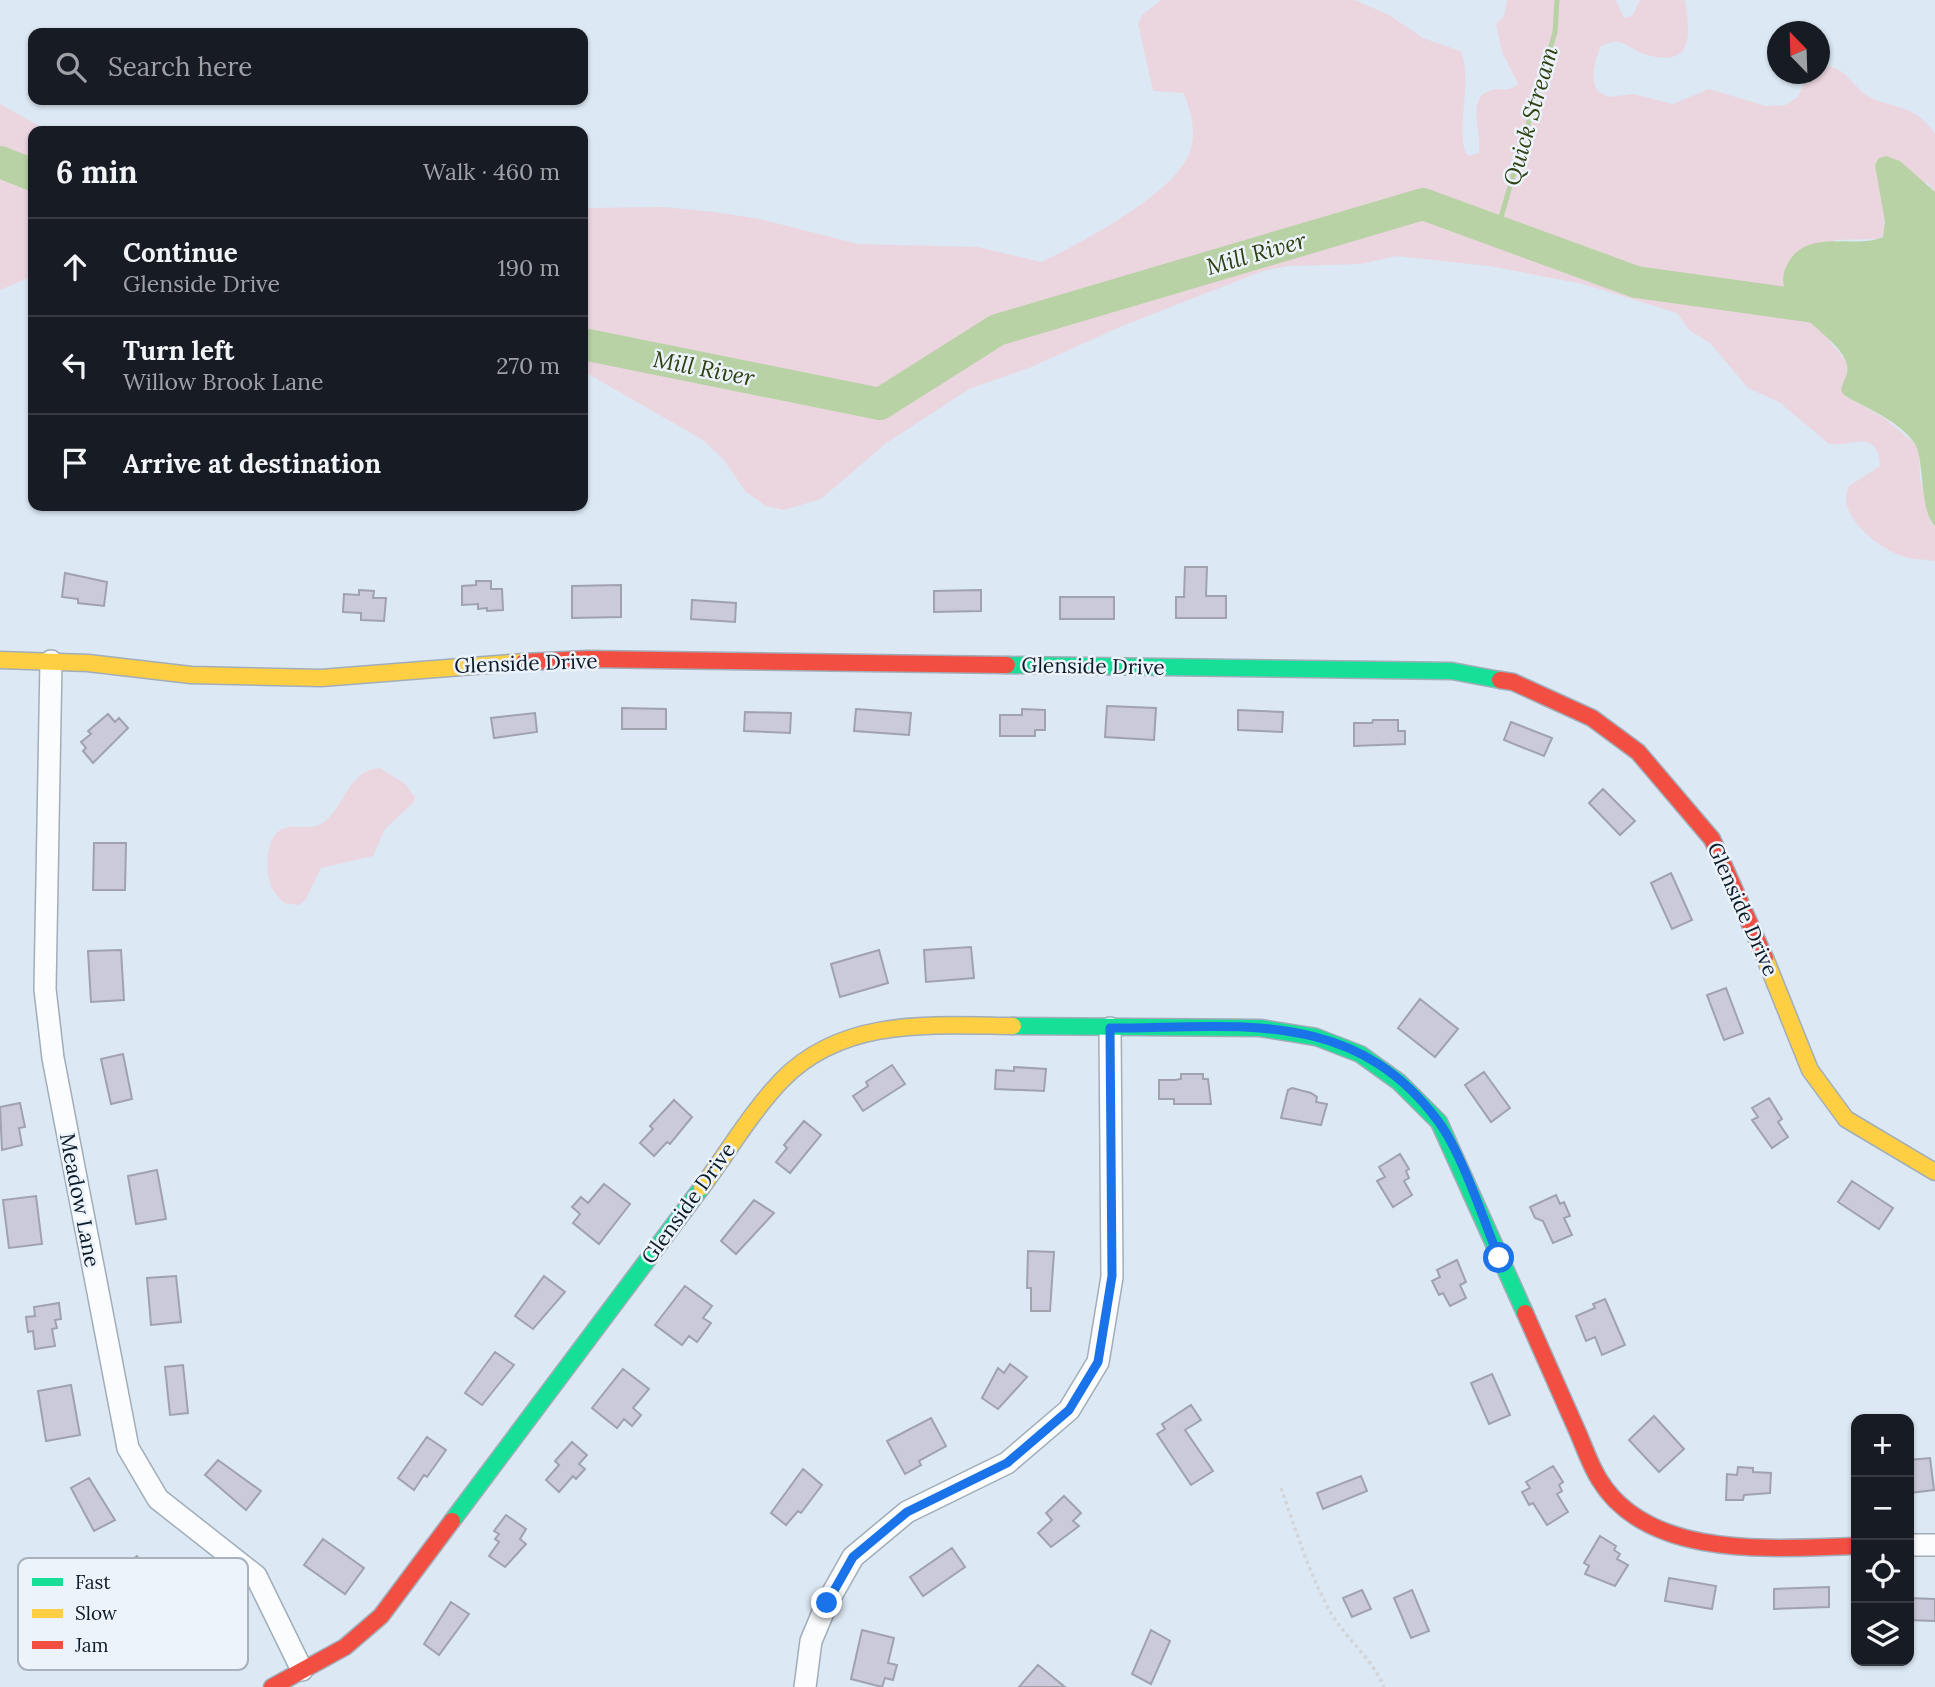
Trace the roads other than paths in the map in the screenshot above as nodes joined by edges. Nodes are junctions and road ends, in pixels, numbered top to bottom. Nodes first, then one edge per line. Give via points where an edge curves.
1 (0, 660) edge
2 (51, 661) junction
3 (1110, 1028) junction
4 (1935, 1172) edge
5 (1914, 1545) edge
6 (1935, 1545) edge
7 (1851, 1546) edge
8 (233, 1558) edge
9 (248, 1570) edge
10 (302, 1671) junction
11 (272, 1687) edge
12 (805, 1687) edge

1 - 2 street, Glenside Drive
2 - 4 street, Glenside Drive via 191,675 321,678 587,660 1452,671 1513,682 1592,718 1638,752 1680,798 1712,839 1810,1070 1846,1119
2 - 8 street, Meadow Lane via 45,989 53,1058 128,1448 158,1499
3 - 7 street, Glenside Drive via 1306,1032 1342,1044 1381,1065 1439,1122 1600,1481 1631,1512 1668,1532 1702,1541 1753,1547
3 - 10 street, Glenside Drive via 1008,1024 866,1031 836,1040 805,1059 781,1081 733,1141 382,1616 345,1647
3 - 12 street via 1112,1276 1098,1362 1069,1410 1007,1463 907,1512 853,1557 811,1641
5 - 6 street
9 - 10 street, Meadow Lane via 256,1576
10 - 11 street, Glenside Drive

